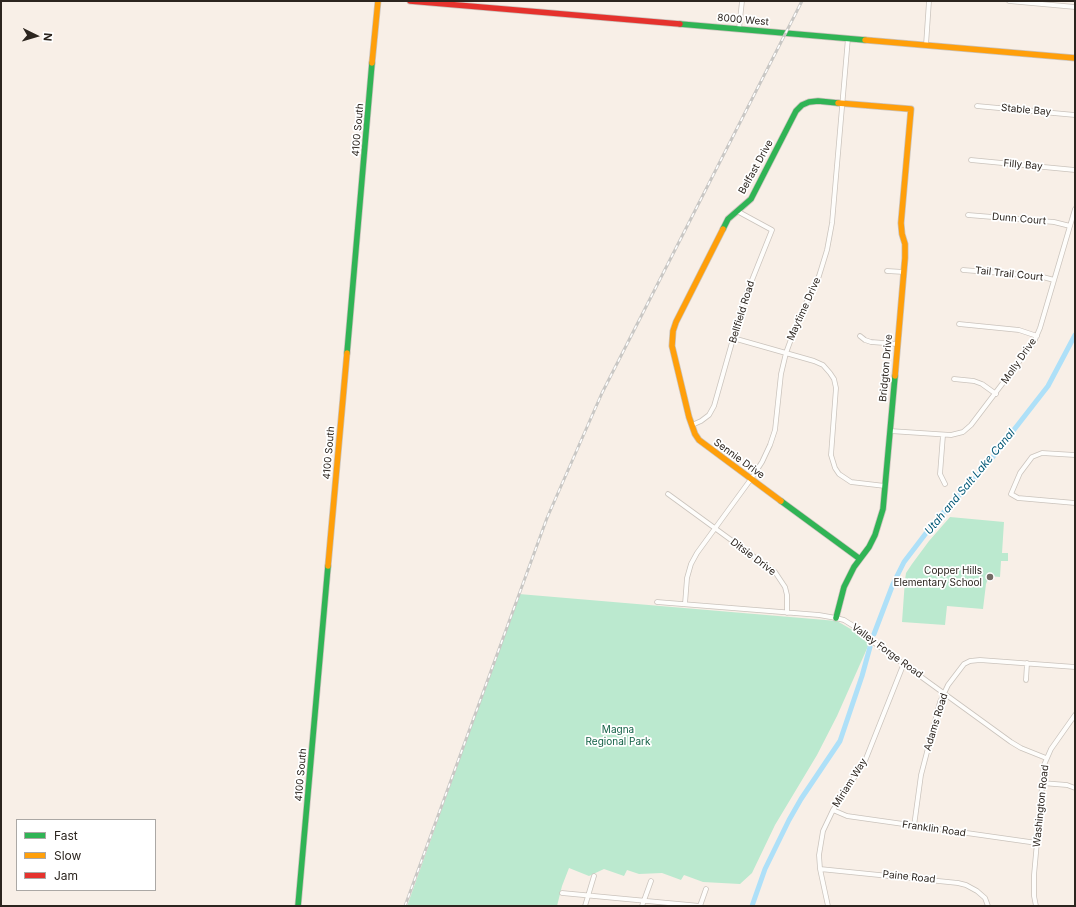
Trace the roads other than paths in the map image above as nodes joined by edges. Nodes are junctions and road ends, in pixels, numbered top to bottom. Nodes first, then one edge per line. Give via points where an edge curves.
1 (378, 1) edge
2 (410, 1) edge
3 (742, 1) edge
4 (929, 1) edge
5 (1009, 1) edge
6 (1075, 7) edge
7 (739, 29) junction
8 (848, 38) junction
9 (926, 45) junction
10 (1075, 58) edge
11 (843, 103) junction
12 (977, 106) dead end
13 (911, 109) joint
14 (1075, 114) edge
15 (971, 160) dead end
16 (1075, 170) edge
17 (1075, 209) edge
18 (737, 211) junction
19 (968, 215) dead end
20 (1070, 226) junction
21 (963, 270) dead end
22 (887, 271) dead end
23 (904, 272) junction
24 (1054, 280) junction
25 (959, 324) dead end
26 (673, 331) joint
27 (860, 336) dead end
28 (1037, 336) junction
29 (733, 338) junction
30 (897, 344) junction
31 (786, 353) junction
32 (954, 379) dead end
33 (996, 394) junction
34 (692, 425) junction
35 (890, 431) junction
36 (943, 435) junction
37 (1075, 455) edge
38 (751, 479) junction
39 (945, 484) dead end
40 (886, 486) junction
41 (668, 494) dead end
42 (1075, 503) edge
43 (715, 528) junction
44 (860, 559) junction
45 (657, 602) dead end
46 (685, 604) junction
47 (787, 613) junction
48 (836, 618) junction
49 (904, 663) junction
50 (1028, 663) junction
51 (1075, 667) edge
52 (1026, 680) dead end
53 (944, 693) junction
54 (1075, 715) edge
55 (1046, 758) junction
56 (1042, 783) junction
57 (1075, 788) edge
58 (833, 810) junction
59 (914, 826) junction
60 (1037, 843) junction
61 (820, 869) junction
62 (594, 876) dead end
63 (651, 881) dead end
64 (706, 889) dead end
65 (562, 893) dead end
66 (588, 895) junction
67 (645, 900) junction
68 (298, 906) edge
69 (585, 906) edge
70 (642, 906) edge
71 (700, 906) edge
72 (828, 906) edge
73 (988, 906) edge
74 (1036, 906) edge

1 - 68 street, 4100 South
2 - 7 street, 8000 West
3 - 7 street
4 - 9 street
5 - 6 street
7 - 8 street, 8000 West
8 - 9 street, 8000 West
8 - 11 street, Maytime Drive
9 - 10 street, 8000 West
11 - 13 street, Belfast Drive
11 - 18 street, Belfast Drive via 809,102 796,111 750,199
11 - 31 street, Maytime Drive via 832,223 827,250 819,276
12 - 14 street, Stable Bay
13 - 23 street, Bridgton Drive via 901,223 905,244
15 - 16 street, Filly Bay
17 - 20 street, Molly Drive
18 - 26 street, Belfast Drive via 728,219
18 - 29 street, Bellfield Road via 772,230 746,294
19 - 20 street, Dunn Court
20 - 24 street, Molly Drive
21 - 24 street, Tail Trail Court via 1040,276
22 - 23 street
23 - 30 street, Bridgton Drive
24 - 28 street, Molly Drive
25 - 28 street via 1019,330
26 - 34 street, Sennie Drive via 672,346
27 - 30 street via 871,342
28 - 33 street, Molly Drive
29 - 31 street
29 - 34 street, Bellfield Road via 714,406 709,415
30 - 35 street, Bridgton Drive
31 - 38 street, Maytime Drive via 772,438 762,462
31 - 40 street via 814,360 823,365 834,379 836,398 831,456 835,468 851,482
32 - 33 street via 974,381
33 - 36 street, Molly Drive via 967,429 957,434
34 - 38 street, Sennie Drive via 703,444
35 - 36 street, Molly Drive
35 - 40 street, Bridgton Drive
36 - 39 street via 940,474
37 - 42 street via 1042,453 1032,457 1020,473 1010,494 1018,498
38 - 43 street, Maytime Drive
38 - 44 street, Sennie Drive
40 - 44 street, Bridgton Drive via 876,535
41 - 43 street, Ditsie Drive
43 - 46 street, Maytime Drive via 691,564
43 - 47 street, Ditsie Drive via 775,572 785,587
44 - 48 street, Bridgton Drive via 848,577
45 - 46 street, Valley Forge Road
46 - 47 street, Valley Forge Road
47 - 48 street, Valley Forge Road
48 - 49 street, Valley Forge Road via 852,625
49 - 53 street, Valley Forge Road
49 - 58 street, Miriam Way via 865,761
50 - 51 street, Adams Road
50 - 52 street
50 - 53 street, Adams Road via 970,661 958,671
53 - 55 street, Valley Forge Road via 1011,742
53 - 59 street, Adams Road via 923,764
54 - 55 street, Washington Road
55 - 56 street, Washington Road
56 - 57 street
56 - 60 street, Washington Road
58 - 59 street, Franklin Road via 847,816
58 - 61 street, Miriam Way via 820,843
59 - 60 street, Franklin Road
60 - 74 street, Washington Road via 1034,887
61 - 72 street, Miriam Way
61 - 73 street, Paine Road via 966,884 985,898
62 - 66 street
63 - 67 street
64 - 71 street
65 - 66 street
66 - 67 street
66 - 69 street
67 - 70 street
67 - 71 street

